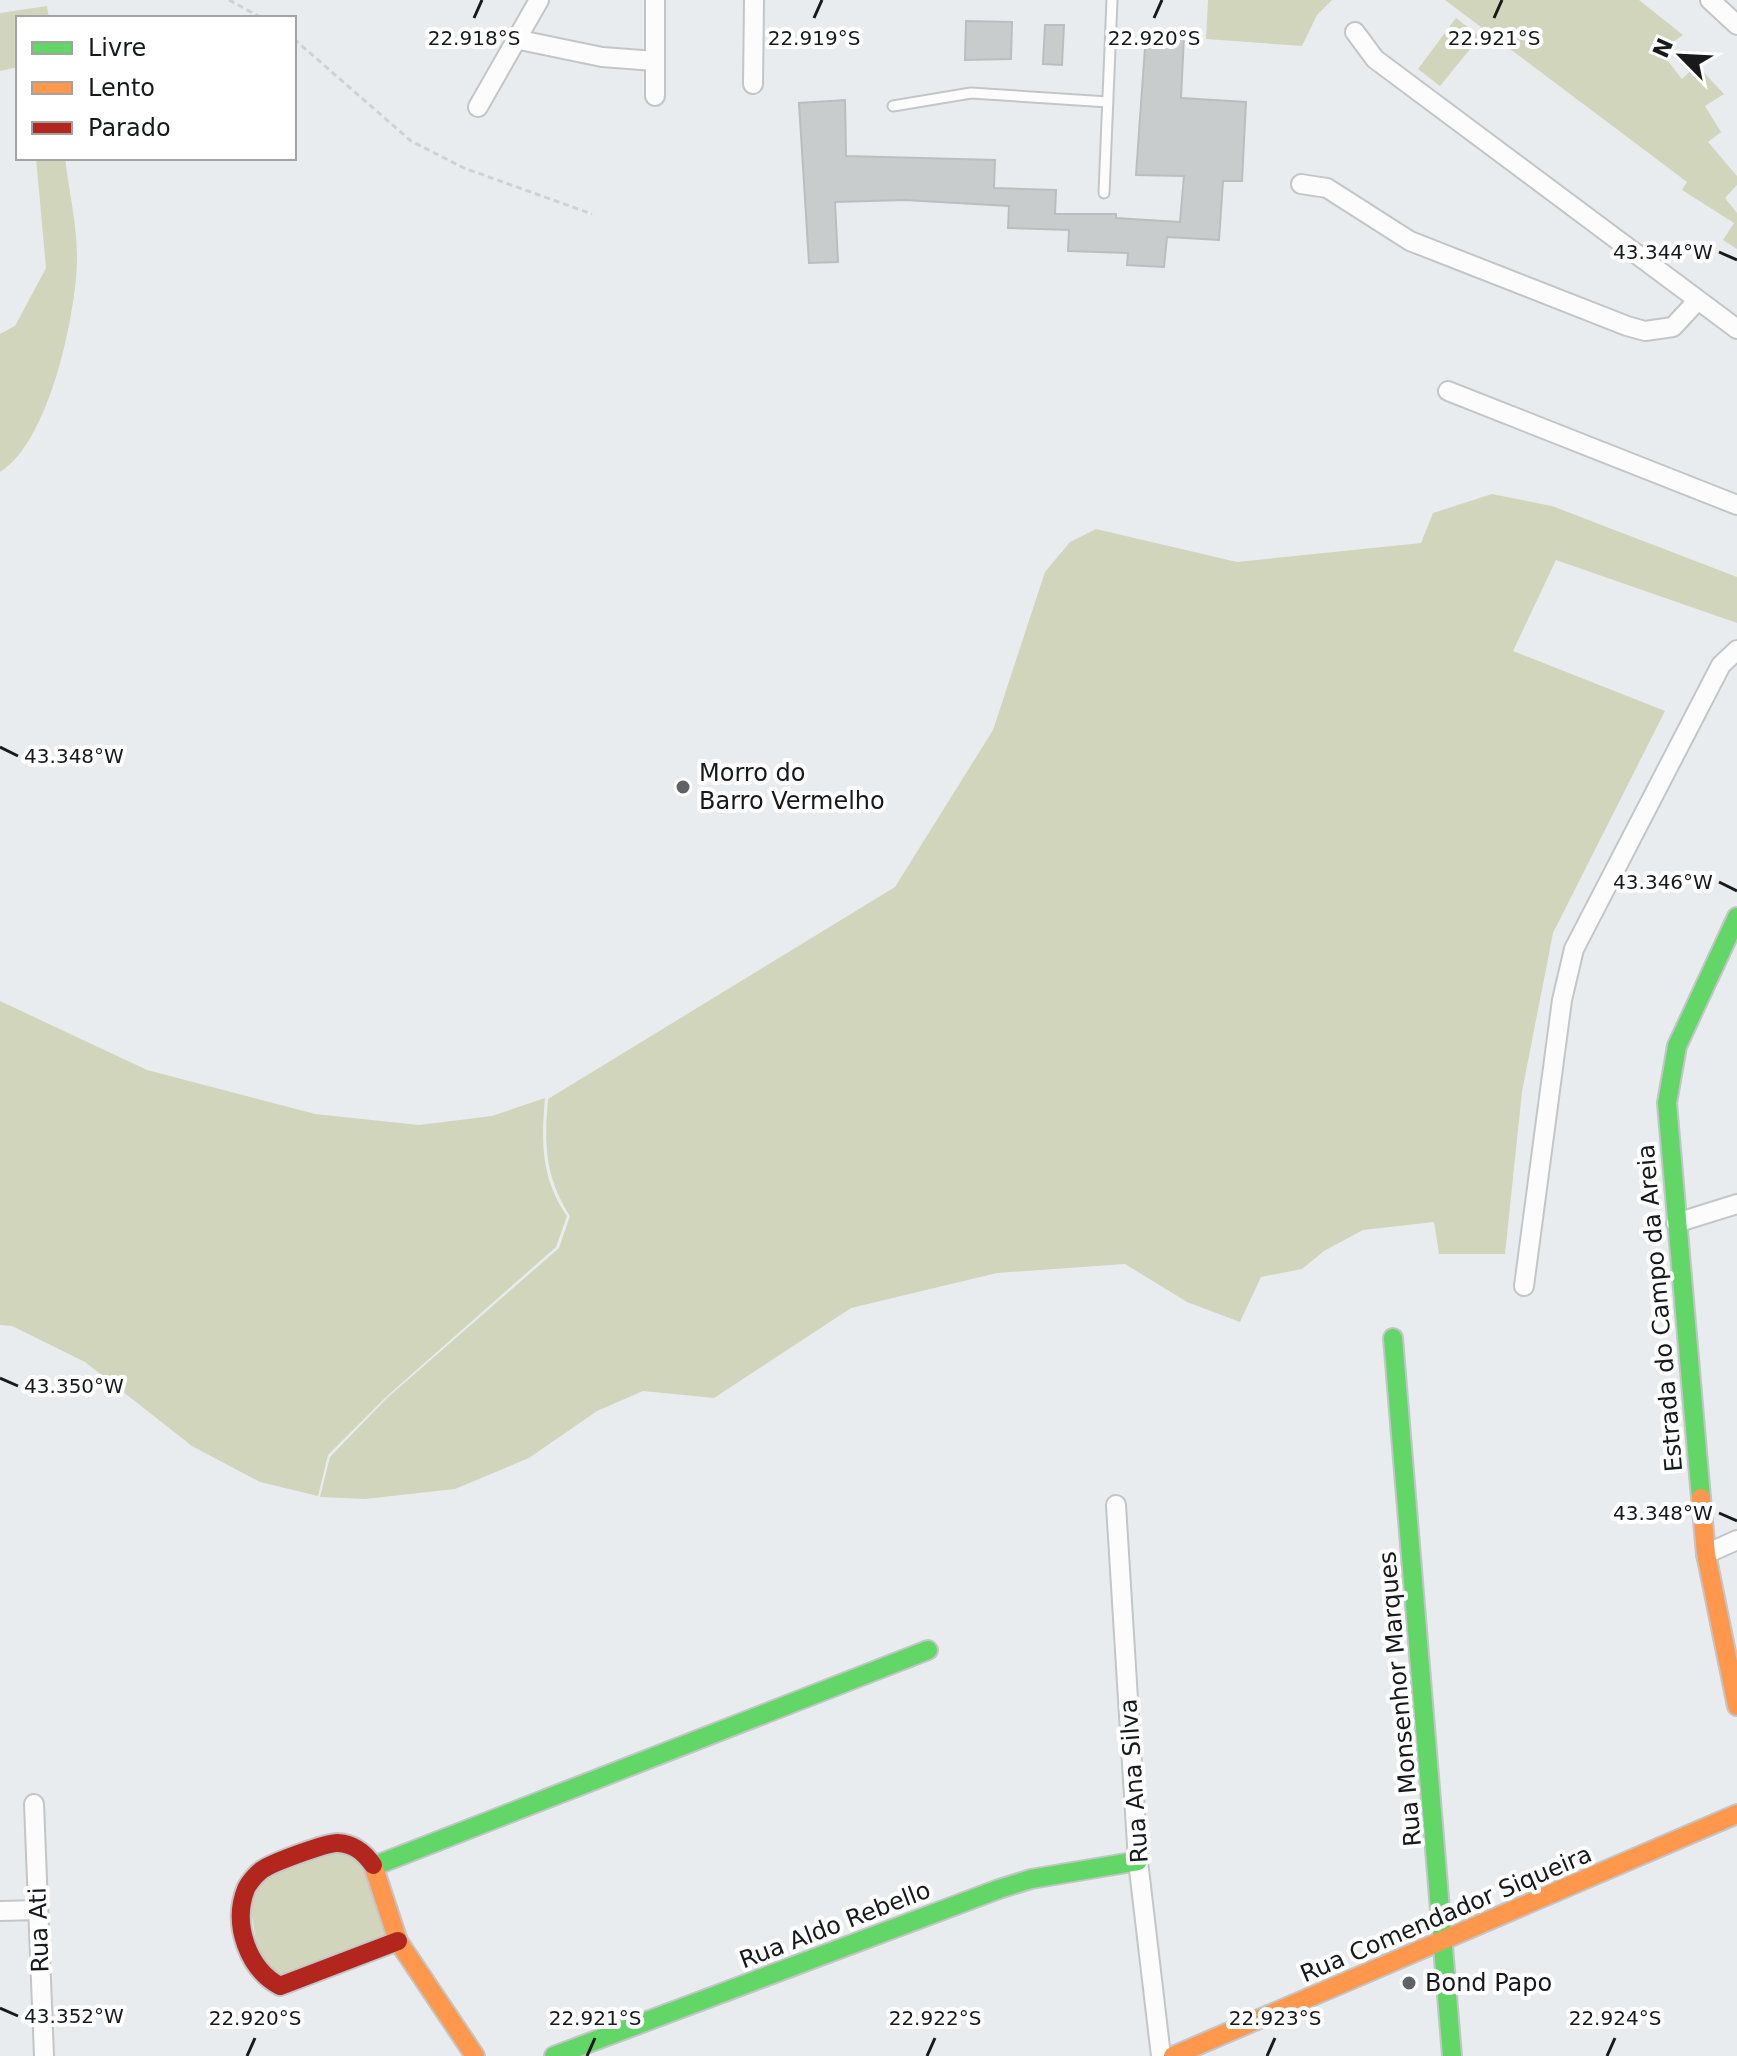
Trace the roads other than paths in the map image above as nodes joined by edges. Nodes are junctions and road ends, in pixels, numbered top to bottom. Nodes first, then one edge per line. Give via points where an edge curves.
1 (539, 0) edge
2 (655, 0) edge
3 (754, 0) edge
4 (1112, 0) edge
5 (1710, 0) edge
6 (1737, 25) edge
7 (1355, 32) dead end
8 (515, 39) junction
9 (655, 61) junction
10 (753, 84) dead end
11 (655, 96) dead end
12 (1108, 102) junction
13 (893, 106) dead end
14 (478, 107) dead end
15 (1301, 184) dead end
16 (1104, 193) dead end
17 (1698, 300) junction
18 (1737, 329) edge
19 (1448, 391) dead end
20 (1737, 505) edge
21 (1737, 650) edge
22 (1737, 917) edge
23 (1737, 1204) edge
24 (1676, 1223) junction
25 (1524, 1286) dead end
26 (1393, 1338) dead end
27 (1116, 1505) dead end
28 (1737, 1540) edge
29 (1706, 1554) junction
30 (928, 1650) dead end
31 (1737, 1706) edge
32 (34, 1804) dead end
33 (1737, 1814) edge
34 (1138, 1861) junction
35 (374, 1866) junction
36 (38, 1910) junction
37 (0, 1911) edge
38 (398, 1941) junction
39 (1445, 1941) junction
40 (44, 2056) edge
41 (475, 2056) edge
42 (554, 2056) edge
43 (1161, 2056) edge
44 (1173, 2056) edge
45 (1452, 2056) edge

1 - 8 street
2 - 9 street
3 - 10 street
4 - 12 lane
5 - 6 street
7 - 17 street via 1375,59
8 - 9 street via 574,53
8 - 14 street
9 - 11 street
12 - 13 lane via 971,93
12 - 16 lane
15 - 17 street via 1327,188 1410,241 1627,326 1645,331 1673,327
17 - 18 street
19 - 20 street
21 - 25 street via 1721,665 1574,949 1562,1000
22 - 24 street, Estrada do Campo da Areia via 1692,1011 1670,1074 1667,1103
23 - 24 street
24 - 29 street, Estrada do Campo da Areia
26 - 39 street, Rua Monsenhor Marques
27 - 34 street, Rua Ana Silva
28 - 29 street
29 - 31 street, Estrada do Campo da Areia
30 - 35 street
32 - 36 street, Rua Ati
33 - 39 street, Rua Comendador Siqueira
34 - 42 street, Rua Aldo Rebello via 999,1889
34 - 43 street, Rua Ana Silva
35 - 38 street
35 - 38 street via 356,1846 336,1842 256,1873 244,1898 248,1959 258,1975 280,1986
36 - 37 street
36 - 40 street, Rua Ati
38 - 41 street
39 - 44 street, Rua Comendador Siqueira
39 - 45 street, Rua Monsenhor Marques

